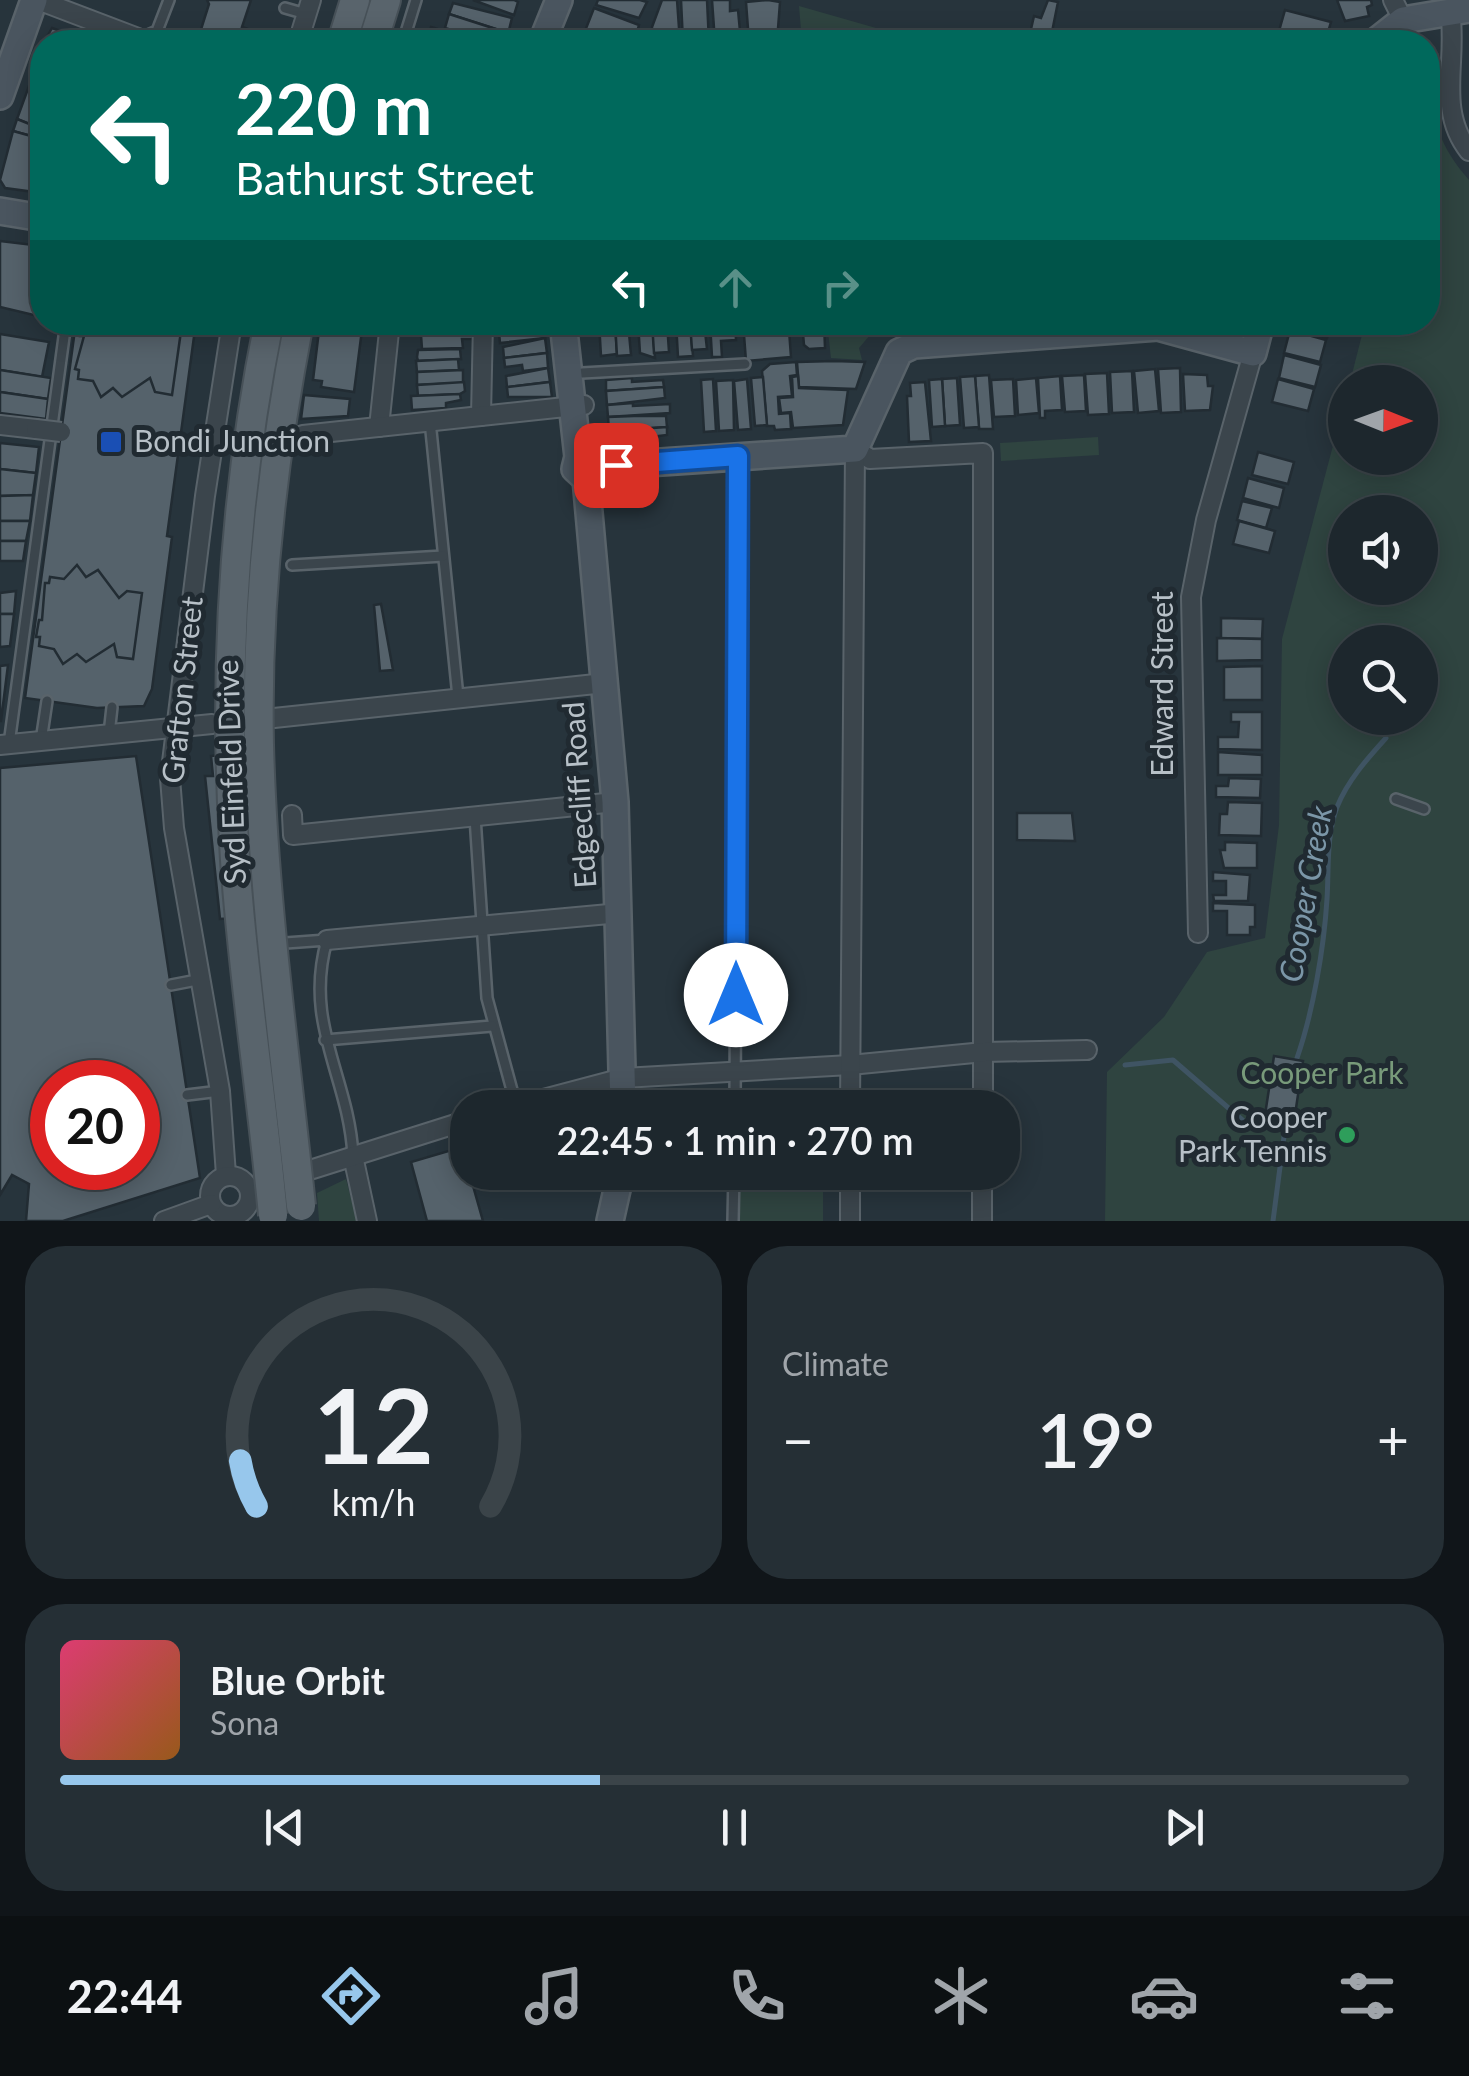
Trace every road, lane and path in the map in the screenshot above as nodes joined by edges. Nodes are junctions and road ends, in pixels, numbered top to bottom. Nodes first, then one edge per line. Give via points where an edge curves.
1 (36, 0) edge
2 (169, 0) edge
3 (354, 0) edge
4 (386, 0) edge
5 (416, 0) edge
6 (559, 0) edge
7 (308, 7) edge
8 (286, 8) dead end
9 (1398, 10) edge
10 (1460, 10) edge
11 (112, 30) edge
12 (157, 30) edge
13 (345, 30) edge
14 (377, 30) edge
15 (407, 30) edge
16 (549, 30) edge
17 (0, 96) edge
18 (1469, 151) edge
19 (0, 211) edge
20 (30, 216) edge
21 (64, 335) edge
22 (230, 335) edge
23 (267, 335) edge
24 (297, 335) edge
25 (389, 335) edge
26 (482, 335) edge
27 (565, 335) edge
28 (578, 335) edge
29 (1043, 335) edge
30 (1188, 335) edge
31 (1258, 335) edge
32 (1253, 352) junction
33 (745, 364) dead end
34 (582, 372) junction
35 (579, 406) junction
36 (481, 416) junction
37 (430, 421) junction
38 (0, 425) edge
39 (379, 426) junction
40 (61, 432) dead end
41 (304, 434) dead end
42 (856, 449) junction
43 (738, 456) junction
44 (589, 464) junction
45 (443, 556) junction
46 (292, 565) dead end
47 (605, 683) junction
48 (458, 698) junction
49 (47, 701) dead end
50 (112, 707) dead end
51 (274, 718) dead end
52 (212, 724) dead end
53 (175, 728) junction
54 (109, 734) junction
55 (41, 741) junction
56 (5, 745) edge
57 (1396, 800) dead end
58 (615, 802) junction
59 (1424, 809) dead end
60 (292, 815) dead end
61 (475, 816) junction
62 (620, 912) junction
63 (483, 924) junction
64 (1198, 933) dead end
65 (327, 940) junction
66 (258, 945) dead end
67 (202, 979) junction
68 (171, 984) dead end
69 (492, 1026) junction
70 (324, 1040) junction
71 (1087, 1050) dead end
72 (984, 1052) junction
73 (850, 1065) junction
74 (736, 1072) junction
75 (624, 1078) junction
76 (508, 1090) edge
77 (576, 1090) edge
78 (624, 1090) edge
79 (736, 1090) edge
80 (850, 1090) edge
81 (983, 1090) edge
82 (220, 1091) junction
83 (188, 1095) dead end
84 (450, 1126) edge
85 (353, 1156) junction
86 (312, 1168) tunnel mouth
87 (226, 1175) junction
88 (617, 1190) edge
89 (733, 1190) edge
90 (850, 1190) edge
91 (982, 1190) edge
92 (211, 1204) junction
93 (302, 1213) edge
94 (273, 1218) edge
95 (164, 1221) edge
96 (368, 1221) edge
97 (610, 1221) edge
98 (732, 1221) edge
99 (850, 1221) edge
100 (982, 1221) edge

1 - 11 street
1 - 17 street
2 - 12 lane
3 - 13 main road
4 - 14 main road
5 - 15 lane
6 - 16 street
7 - 8 lane
9 - 10 street
10 - 18 street via 1448,103
19 - 20 street
21 - 56 lane
22 - 53 street, Grafton Street
23 - 94 main road, Syd Einfeld Drive, bridge via 237,543 230,747 240,920
24 - 93 main road, Syd Einfeld Drive, bridge via 270,511 259,744
25 - 39 street
26 - 36 street
27 - 35 street, Edgecliff Road
28 - 34 street, Edgecliff Road
29 - 42 street via 914,344 899,352
30 - 32 street
31 - 32 street, Edward Street
32 - 64 street, Edward Street via 1191,597
33 - 34 lane
34 - 35 street, Edgecliff Road
35 - 36 street
35 - 44 street, Edgecliff Road
36 - 37 street
37 - 39 street
37 - 45 lane
38 - 40 street, bridge
39 - 41 street
42 - 43 street
42 - 72 street via 870,459 984,453
42 - 73 street
43 - 44 street
43 - 74 lane
44 - 47 street, Edgecliff Road
45 - 46 lane
45 - 48 lane
47 - 48 street
47 - 58 street, Edgecliff Road
48 - 51 street
49 - 55 lane
50 - 54 lane
52 - 53 street
53 - 54 street
53 - 67 street, Grafton Street via 171,803
54 - 55 street
55 - 56 street
57 - 59 lane
58 - 61 street
58 - 62 street, Edgecliff Road
60 - 61 street via 293,835
61 - 63 lane
62 - 63 street
62 - 75 street, Edgecliff Road
63 - 65 street
63 - 69 lane
65 - 66 lane
65 - 70 lane via 317,974
67 - 68 lane
67 - 82 street, Grafton Street
69 - 70 lane
69 - 76 lane
70 - 85 lane
71 - 72 street
72 - 73 street
72 - 81 street
73 - 74 street
73 - 80 street
74 - 75 street
74 - 79 lane
75 - 77 street
75 - 78 street, Edgecliff Road
82 - 83 lane
82 - 87 street, Grafton Street
84 - 85 street
85 - 86 street
85 - 96 street
87 - 92 street via 213,1184
87 - 92 street via 246,1182 247,1207 226,1216
88 - 97 street
89 - 98 lane
90 - 99 street
91 - 100 street
92 - 95 street

